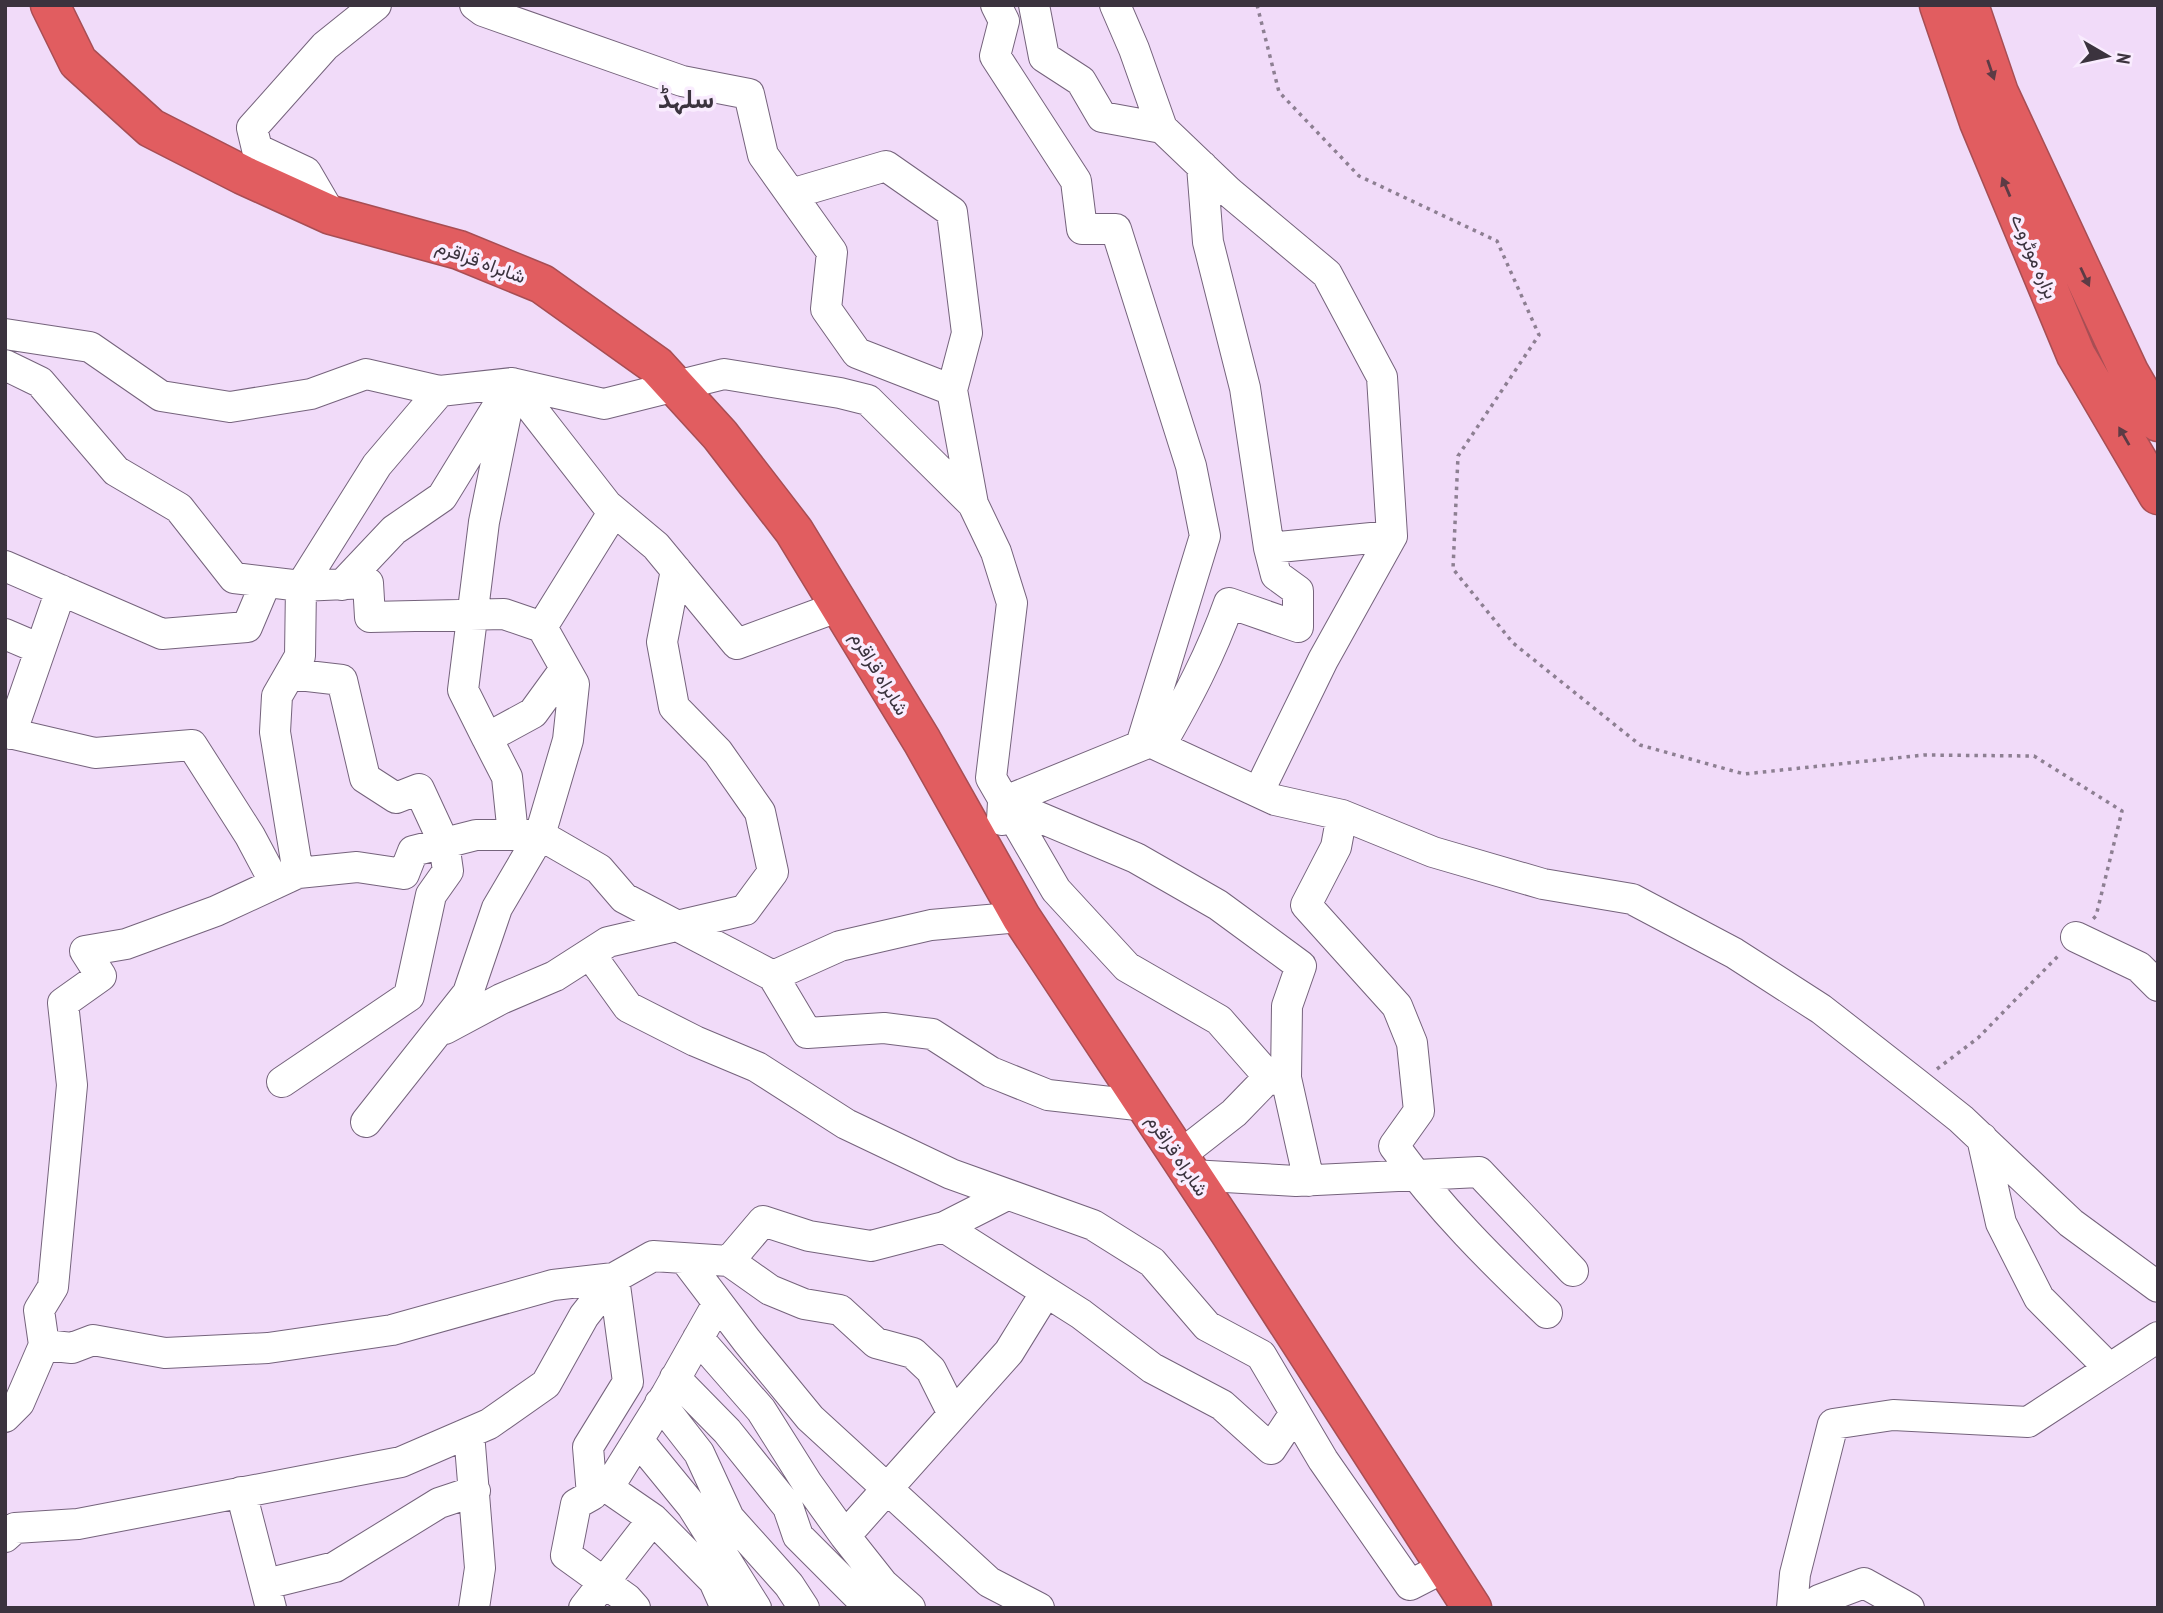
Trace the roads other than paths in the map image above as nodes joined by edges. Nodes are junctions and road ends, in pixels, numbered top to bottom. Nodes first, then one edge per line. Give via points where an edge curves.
1 (50, 5) edge
2 (376, 5) edge
3 (475, 5) edge
4 (996, 5) edge
5 (1034, 5) edge
6 (1115, 5) edge
7 (1939, 5) edge
8 (1969, 5) edge
9 (1162, 128) junction
10 (1202, 166) junction
11 (791, 194) junction
12 (331, 215) junction
13 (5, 334) edge
14 (5, 365) edge
15 (512, 383) junction
16 (676, 387) junction
17 (952, 390) junction
18 (440, 391) junction
19 (2158, 422) edge
20 (2158, 495) edge
21 (973, 504) junction
22 (614, 511) junction
23 (1392, 536) junction
24 (1269, 548) junction
25 (5, 566) edge
26 (676, 570) junction
27 (266, 582) junction
28 (342, 585) junction
29 (300, 586) junction
30 (61, 590) junction
31 (840, 606) junction
32 (472, 615) junction
33 (542, 627) junction
34 (5, 634) edge
35 (40, 649) junction
36 (565, 669) junction
37 (290, 674) junction
38 (15, 692) edge
39 (8, 733) edge
40 (487, 738) junction
41 (1151, 746) junction
42 (1259, 791) junction
43 (1003, 802) junction
44 (1342, 815) junction
45 (527, 835) junction
46 (444, 843) junction
47 (998, 876) junction
48 (287, 878) junction
49 (1021, 917) junction
50 (678, 925) junction
51 (2076, 937) road end
52 (590, 954) junction
53 (772, 976) junction
54 (2158, 986) edge
55 (433, 1036) junction
56 (1278, 1080) junction
57 (282, 1082) dead end
58 (1146, 1106) junction
59 (366, 1122) dead end
60 (1982, 1139) junction
61 (1185, 1166) junction
62 (1415, 1175) junction
63 (1309, 1181) junction
64 (1007, 1195) junction
65 (944, 1227) junction
66 (684, 1258) junction
67 (729, 1261) junction
68 (1573, 1270) dead end
69 (614, 1278) junction
70 (2158, 1287) edge
71 (1046, 1292) junction
72 (718, 1303) junction
73 (1547, 1313) dead end
74 (2158, 1337) edge
75 (698, 1338) junction
76 (44, 1345) junction
77 (2109, 1368) junction
78 (668, 1391) junction
79 (1294, 1413) junction
80 (953, 1414) junction
81 (5, 1417) edge
82 (469, 1433) junction
83 (638, 1440) junction
84 (887, 1489) junction
85 (241, 1492) junction
86 (475, 1492) junction
87 (653, 1519) junction
88 (845, 1536) junction
89 (5, 1537) edge
90 (1445, 1567) junction
91 (604, 1582) junction
92 (269, 1596) edge
93 (474, 1608) edge
94 (583, 1608) edge
95 (635, 1608) edge
96 (726, 1608) edge
97 (755, 1608) edge
98 (804, 1608) edge
99 (870, 1608) edge
100 (910, 1608) edge
101 (1039, 1608) edge
102 (1472, 1608) edge
103 (1791, 1608) edge
104 (1811, 1608) edge
105 (1909, 1608) edge

1 - 12 highway, شاہراہ قراقرم via 78,62 151,128
2 - 12 street via 325,46 252,128 257,149 306,172
3 - 11 street via 682,81 749,94 762,155
4 - 41 street via 1004,21 995,56 1076,181 1082,229 1116,229 1191,466 1205,536
5 - 9 street via 1044,57 1081,81 1102,117
6 - 9 street
20 -> 7 highway, ہزارہ موٹروے via 2077,355 1979,122
8 -> 19 highway, ہزارہ موٹروے via 1999,93 2129,372
9 - 10 street
10 - 23 street via 1327,274 1382,377
10 - 24 street via 1208,242 1245,388
11 - 17 street via 832,252 826,309 857,353
11 - 17 street via 886,166 952,212 967,333
12 - 16 highway, شاہراہ قراقرم via 459,250 542,284 657,366
13 - 18 street via 90,347 161,396 230,407 311,394 366,374
14 - 27 street via 40,382 116,471 179,508 234,578
15 - 16 street via 604,404
15 - 18 street
15 - 22 street
15 - 28 street via 442,497 394,530
15 - 32 street via 484,522
16 - 21 street via 724,374 869,400
16 - 31 highway, شاہراہ قراقرم via 720,435 794,531
17 - 21 street
18 - 29 street via 377,465
21 - 43 street via 996,552 1012,603 991,778
22 - 26 street via 656,546
22 - 33 street
23 - 24 street
23 - 42 street via 1323,660
24 - 41 street via 1276,575 1298,591 1298,627 1229,603 1204,667
25 - 30 street
26 - 31 street via 737,644
26 - 50 street via 662,642 674,707 718,752 760,812 773,872 745,910
27 - 29 street
27 - 30 street via 247,627 162,634
28 - 29 street
28 - 32 street via 369,583 370,617
29 - 37 street via 300,656
30 - 35 street
31 - 47 highway, شاہراہ قراقرم
32 - 33 street via 504,614
32 - 40 street via 463,690
33 - 36 street
34 - 35 street
35 - 38 street
36 - 40 street via 533,713
36 - 45 street via 574,684 568,740
37 - 46 street via 342,680 365,778 396,798 419,789
37 - 48 street via 277,696 275,732
38 - 39 street
39 - 48 street via 94,753 192,746 250,836
40 - 45 street via 507,777
41 - 42 street
41 - 43 street
42 - 44 street via 1275,800
43 - 47 street
43 - 56 street via 1056,890 1127,967 1219,1020
43 - 56 street via 1136,858 1217,905 1301,966 1287,1006
44 - 60 street via 1433,852 1543,884 1632,900 1734,953 1821,1009
44 - 62 street via 1336,847 1306,905 1396,1006 1412,1043 1419,1111 1395,1146
45 - 46 street via 476,835
45 - 50 street via 599,869 624,898
45 - 55 street via 468,993
46 - 48 street via 413,851 404,874 357,867
46 - 57 street via 448,871 431,895 410,996
47 - 49 highway, شاہراہ قراقرم
48 - 76 street via 127,944 85,951 101,976 63,1003 72,1085 53,1287 39,1310
49 - 53 street via 931,925 841,946
49 - 58 highway, شاہراہ قراقرم
50 - 52 street via 608,942
50 - 53 street
51 - 54 street via 2139,967
52 - 55 street
52 - 64 street via 628,1007 757,1067 846,1124
53 - 58 street via 807,1033 884,1028 932,1034 991,1072 1048,1095
55 - 59 street
56 - 61 street via 1234,1113
56 - 63 street
58 - 61 highway, شاہراہ قراقرم
60 - 70 street via 2071,1223
60 - 77 street via 2001,1223 2039,1298
61 - 63 street
61 - 90 highway, شاہراہ قراقرم
62 - 63 street
62 - 68 street via 1479,1172
62 - 73 street via 1478,1248
64 - 65 street
64 - 79 street via 1093,1225 1152,1262 1207,1325 1261,1355
65 - 67 street via 871,1246 808,1236 763,1221
65 - 71 street
66 - 67 street
66 - 69 street via 653,1256
66 - 72 street
67 - 80 street via 770,1290 804,1304 840,1310 876,1343 913,1353 931,1370
69 - 76 street via 553,1285 392,1331 268,1348 165,1353 93,1340 72,1348
69 - 82 street via 584,1315 546,1384
69 - 91 street via 628,1382 588,1447 592,1495 576,1504 566,1555
71 - 79 street via 1153,1368 1222,1405 1271,1449
71 - 80 street via 1009,1352
72 - 75 street
72 - 84 street via 810,1418
74 - 77 street
75 - 78 street
75 - 88 street via 761,1410
76 - 81 street via 19,1403
77 - 103 street via 2028,1422 1893,1415 1833,1424 1795,1574
78 - 83 street
78 - 98 street via 729,1518
78 - 99 street via 727,1431 788,1507 798,1536
79 - 90 street via 1410,1585
80 - 84 street
82 - 85 street via 401,1462
82 - 86 street
83 - 87 street via 608,1488
83 - 97 street via 692,1506
84 - 88 street
84 - 101 street via 989,1581
85 - 89 street via 78,1524 15,1528
85 - 92 street
86 - 92 street via 439,1503 335,1567
86 - 93 street via 480,1568
87 - 91 street
87 - 96 street via 714,1581
88 - 100 street via 883,1584
90 - 102 highway, شاہراہ قراقرم
91 - 94 street
91 - 95 street
104 - 105 street via 1819,1600 1864,1583

